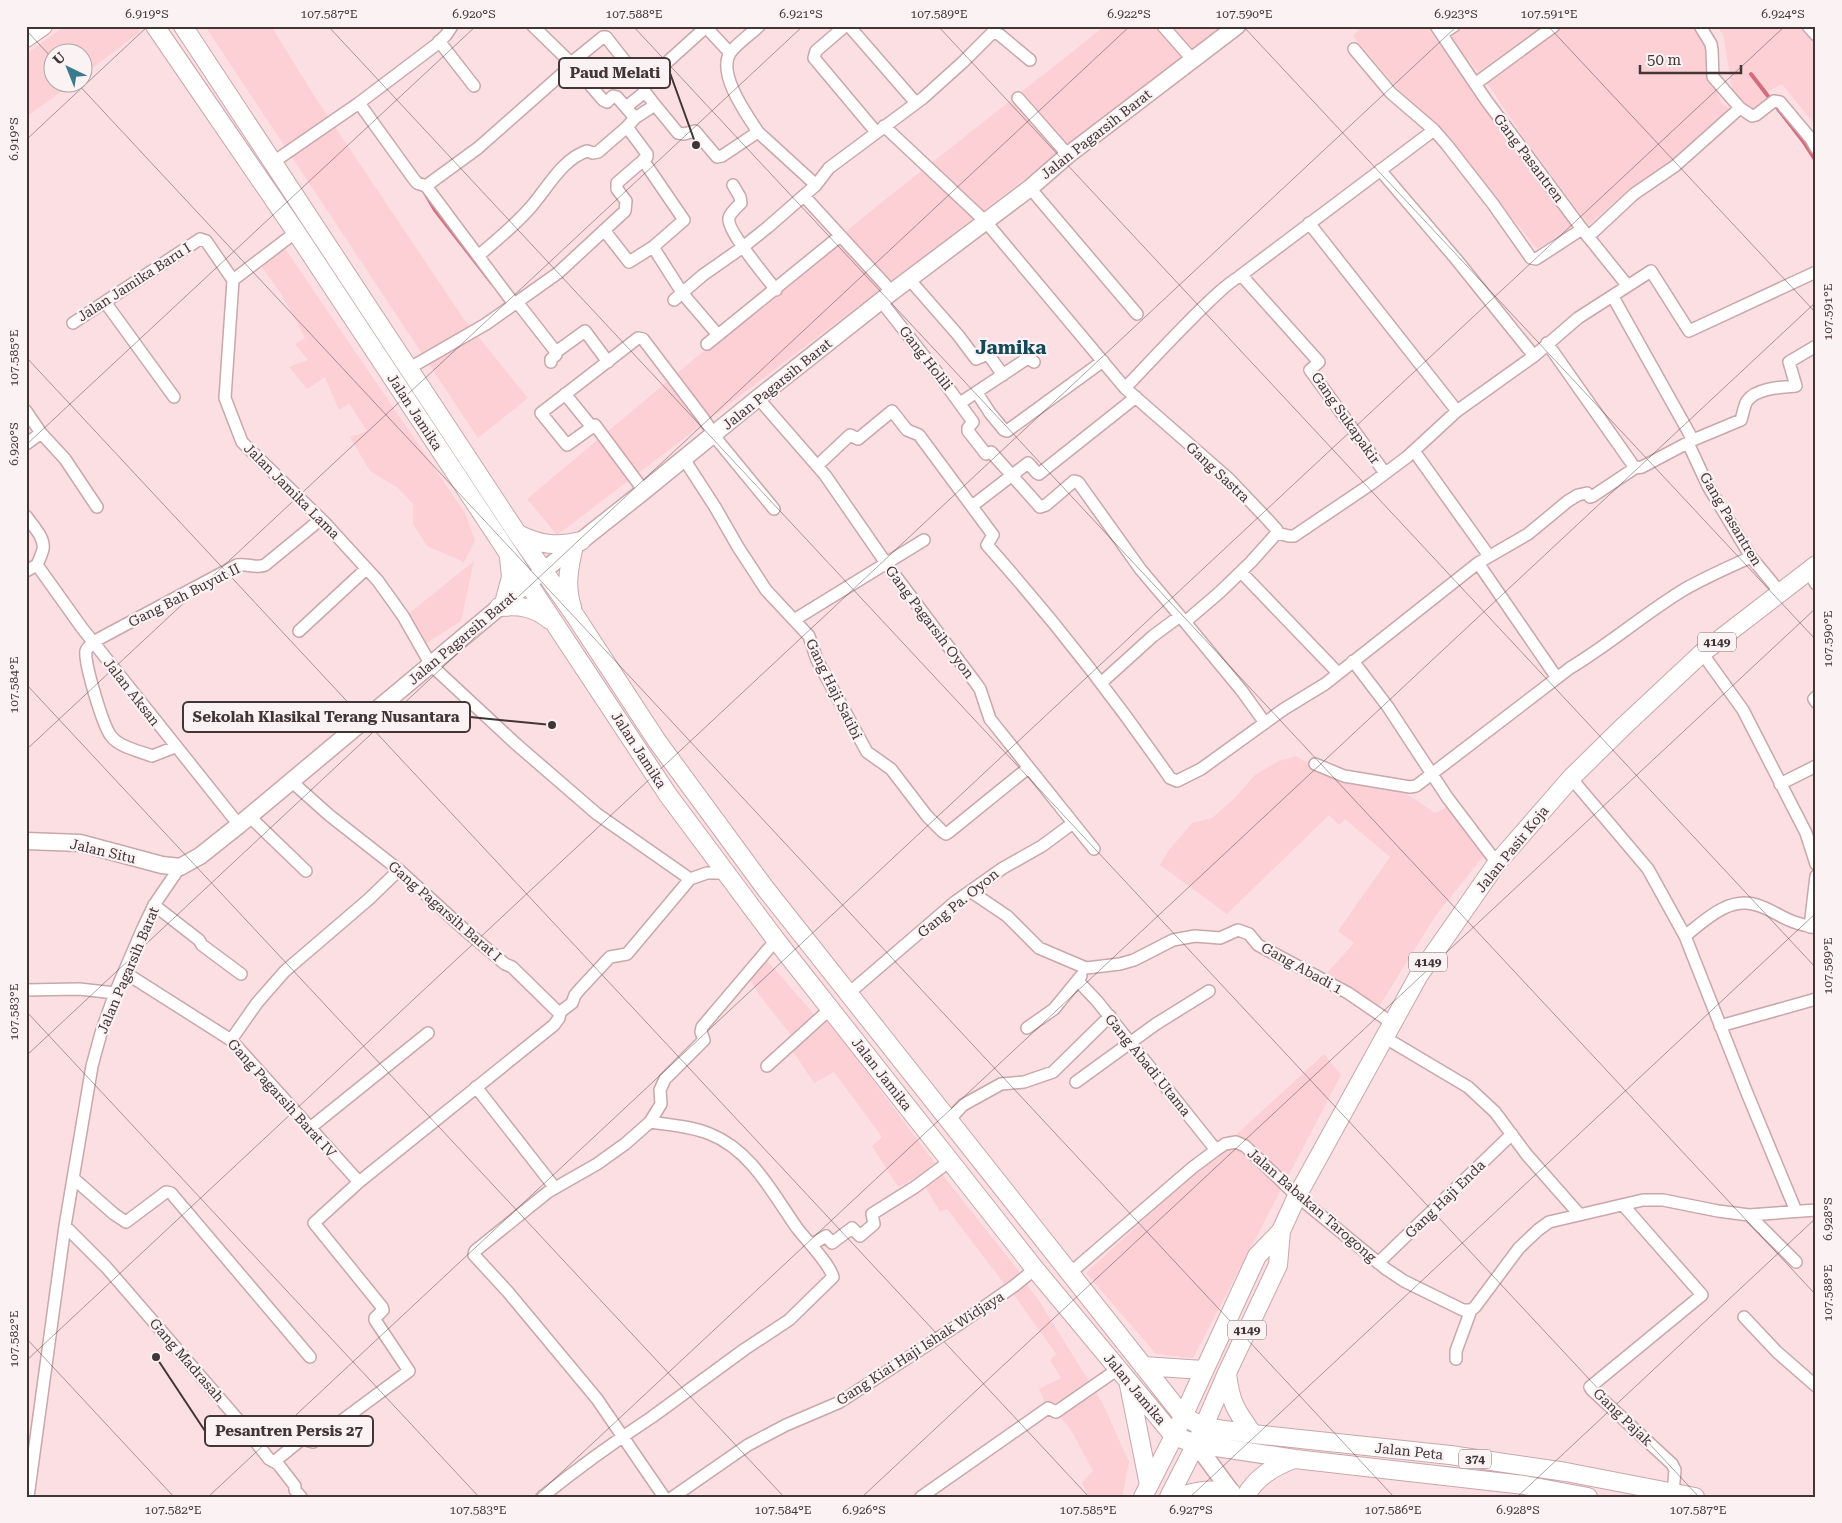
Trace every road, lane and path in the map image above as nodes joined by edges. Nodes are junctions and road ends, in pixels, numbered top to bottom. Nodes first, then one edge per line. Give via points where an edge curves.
1 (43, 26) edge
2 (155, 26) edge
3 (183, 26) edge
4 (452, 26) edge
5 (533, 26) edge
6 (759, 26) edge
7 (844, 26) edge
8 (848, 26) edge
9 (1164, 26) edge
10 (1237, 26) edge
11 (1454, 26) edge
12 (1554, 26) edge
13 (1700, 26) edge
14 (1808, 26) edge
15 (706, 27) edge
16 (1439, 30) edge
17 (1816, 35) edge
18 (26, 38) edge
19 (439, 42) junction
20 (1354, 49) dead end
21 (730, 53) junction
22 (1192, 59) junction
23 (1030, 60) dead end
24 (571, 64) junction
25 (1475, 84) junction
26 (474, 86) dead end
27 (644, 88) junction
28 (1018, 98) dead end
29 (359, 103) junction
30 (916, 103) junction
31 (655, 105) junction
32 (626, 107) junction
33 (1740, 108) junction
34 (636, 118) junction
35 (627, 127) junction
36 (880, 129) junction
37 (1434, 130) junction
38 (758, 132) junction
39 (1814, 141) edge
40 (1068, 155) junction
41 (643, 160) junction
42 (272, 163) junction
43 (1380, 170) junction
44 (733, 185) dead end
45 (426, 186) junction
46 (816, 186) junction
47 (1030, 188) junction
48 (804, 196) junction
49 (986, 222) junction
50 (1309, 223) junction
51 (604, 230) junction
52 (296, 232) junction
53 (1585, 233) junction
54 (840, 236) junction
55 (653, 246) junction
56 (743, 247) junction
57 (478, 256) junction
58 (1816, 272) edge
59 (1240, 276) junction
60 (909, 279) junction
61 (232, 280) junction
62 (1627, 285) junction
63 (776, 290) junction
64 (679, 297) junction
65 (886, 297) junction
66 (1612, 297) junction
67 (104, 302) junction
68 (515, 303) junction
69 (1137, 314) dead end
70 (73, 323) dead end
71 (718, 335) junction
72 (1547, 343) junction
73 (707, 344) dead end
74 (1816, 346) edge
75 (1534, 356) junction
76 (1103, 361) junction
77 (608, 362) junction
78 (1034, 362) dead end
79 (408, 369) junction
80 (1003, 375) junction
81 (1125, 388) junction
82 (977, 393) junction
83 (565, 394) junction
84 (174, 397) dead end
85 (758, 398) junction
86 (1136, 398) junction
87 (960, 403) junction
88 (26, 411) edge
89 (1457, 411) junction
90 (591, 426) junction
91 (42, 433) junction
92 (714, 434) junction
93 (1691, 442) junction
94 (26, 444) edge
95 (1414, 451) junction
96 (684, 459) junction
97 (818, 466) junction
98 (1634, 468) junction
99 (1385, 474) junction
100 (1012, 476) junction
101 (644, 491) junction
102 (972, 506) junction
103 (98, 507) dead end
104 (774, 509) dead end
105 (26, 516) edge
106 (321, 519) junction
107 (1277, 533) junction
108 (517, 534) junction
109 (924, 540) dead end
110 (578, 544) junction
111 (507, 551) junction
112 (1489, 556) junction
113 (1751, 557) junction
114 (885, 563) junction
115 (1478, 563) junction
116 (37, 565) junction
117 (366, 569) junction
118 (26, 571) edge
119 (544, 571) junction
120 (1241, 572) junction
121 (1813, 573) edge
122 (528, 582) junction
123 (1780, 592) junction
124 (502, 605) junction
125 (576, 617) junction
126 (1183, 619) junction
127 (794, 620) junction
128 (560, 629) junction
129 (299, 631) dead end
130 (93, 642) junction
131 (1702, 653) junction
132 (1353, 661) junction
133 (431, 665) junction
134 (1338, 673) junction
135 (1557, 678) junction
136 (1101, 683) junction
137 (1816, 698) edge
138 (1816, 702) edge
139 (1265, 723) junction
140 (175, 747) junction
141 (1315, 764) dead end
142 (1816, 766) edge
143 (1028, 768) junction
144 (1432, 774) junction
145 (1571, 778) junction
146 (292, 781) junction
147 (1780, 784) junction
148 (244, 821) junction
149 (1073, 823) junction
150 (26, 838) edge
151 (1094, 849) dead end
152 (1497, 863) junction
153 (1816, 864) edge
154 (180, 868) junction
155 (399, 870) junction
156 (306, 872) dead end
157 (724, 873) junction
158 (1816, 876) edge
159 (690, 879) junction
160 (970, 891) junction
161 (154, 905) junction
162 (1813, 927) edge
163 (1685, 936) junction
164 (776, 940) junction
165 (1086, 968) junction
166 (124, 972) junction
167 (241, 974) dead end
168 (1078, 981) junction
169 (26, 990) edge
170 (1209, 991) dead end
171 (115, 993) junction
172 (849, 993) junction
173 (1816, 999) edge
174 (830, 1009) junction
175 (559, 1013) junction
176 (1110, 1016) junction
177 (1720, 1026) junction
178 (1027, 1028) dead end
179 (1388, 1030) junction
180 (428, 1033) dead end
181 (231, 1040) junction
182 (1131, 1042) junction
183 (767, 1066) dead end
184 (1076, 1082) dead end
185 (476, 1087) junction
186 (949, 1120) junction
187 (650, 1122) junction
188 (310, 1128) junction
189 (1512, 1134) junction
190 (1216, 1150) junction
191 (950, 1160) junction
192 (73, 1178) junction
193 (359, 1182) junction
194 (555, 1188) junction
195 (1297, 1196) junction
196 (1623, 1205) junction
197 (1816, 1210) edge
198 (1796, 1211) junction
199 (1579, 1214) junction
200 (1749, 1215) junction
201 (66, 1226) junction
202 (1281, 1231) junction
203 (811, 1245) junction
204 (1796, 1262) dead end
205 (1378, 1263) junction
206 (1035, 1269) junction
207 (1070, 1275) junction
208 (1471, 1310) junction
209 (1744, 1317) dead end
210 (310, 1357) dead end
211 (1456, 1359) dead end
212 (1144, 1366) junction
213 (1203, 1370) junction
214 (1227, 1373) junction
215 (1124, 1376) junction
216 (1816, 1386) edge
217 (1183, 1416) junction
218 (1203, 1427) junction
219 (1253, 1434) junction
220 (1174, 1436) junction
221 (622, 1437) junction
222 (1196, 1444) junction
223 (1294, 1459) junction
224 (275, 1461) junction
225 (1146, 1491) edge
226 (1673, 1493) junction
227 (1237, 1495) edge
228 (28, 1497) edge
229 (301, 1497) edge
230 (542, 1497) edge
231 (664, 1497) edge
232 (673, 1497) edge
233 (922, 1497) edge
234 (1169, 1497) edge
235 (1180, 1497) edge
236 (1588, 1497) edge
237 (1695, 1497) edge

1 - 18 main road
2 - 52 main road, Jalan Jamika
3 - 42 main road, Jalan Jamika
4 - 19 street
5 - 24 street
6 - 21 street
7 - 36 street, Gang Sastra via 816,51 814,58
8 - 30 street
9 - 22 street
10 - 22 street, Jalan Pagarsih Barat
11 - 16 street
12 - 25 street
13 - 33 street via 1711,44 1713,77
14 - 17 street
15 - 21 street
15 - 27 street
16 - 25 street, Gang Pasantren
19 - 26 street
19 - 29 street
20 - 37 street via 1391,93
21 - 38 street via 727,63 734,93
22 - 40 street, Jalan Pagarsih Barat
23 - 30 street via 993,32
24 - 27 street via 606,37
24 - 32 street via 605,102 617,96
24 - 45 street via 478,148
25 - 53 street, Gang Pasantren
27 - 31 street
27 - 32 street
28 - 40 street
29 - 42 street
29 - 45 street via 413,178
30 - 36 street
31 - 34 street
31 - 38 street via 678,133 695,131 717,157
32 - 34 street
33 - 39 street via 1752,116 1774,101 1782,103
33 - 53 street via 1682,161
34 - 35 street
35 - 41 street via 647,154
35 - 57 street via 598,152 588,151 574,157 531,208
36 - 46 street via 829,168
36 - 49 street, Gang Sastra
37 - 43 street
37 - 53 street via 1534,260
38 - 46 street
40 - 47 street, Jalan Pagarsih Barat
41 - 51 street via 617,183 627,206
41 - 55 street via 684,220
42 - 79 main road, Jalan Jamika
43 - 50 street
43 - 75 street
44 - 56 street via 741,203 729,217 729,224
45 - 57 street
46 - 48 street
47 - 49 street, Jalan Pagarsih Barat
47 - 69 street
48 - 54 street, Gang Holili
48 - 56 street
49 - 60 street, Jalan Pagarsih Barat
49 - 76 street, Gang Sastra
50 - 59 street
50 - 89 street
51 - 55 street via 629,262
51 - 68 street via 566,267
52 - 61 street
52 - 111 main road, Jalan Jamika
53 - 62 street, Gang Pasantren
54 - 63 street
54 - 65 street, Gang Holili
55 - 64 street
56 - 63 street
56 - 64 street
57 - 68 street
58 - 62 street via 1689,331 1652,271
59 - 81 street via 1206,304
59 - 99 street, Gang Sukapakir via 1318,362 1310,370
60 - 65 street, Jalan Pagarsih Barat
60 - 80 street via 975,359 988,354
61 - 67 street, Jalan Jamika Baru I via 206,240 200,239
61 - 106 street, Jalan Jamika Lama via 226,398 230,411 242,442
62 - 66 street
63 - 71 street
64 - 71 street
65 - 85 street, Jalan Pagarsih Barat
65 - 87 street, Gang Holili
66 - 72 street
66 - 93 street, Gang Pasantren
67 - 70 street, Jalan Jamika Baru I
67 - 84 street
68 - 77 street via 554,357 585,331
68 - 79 street via 486,324
71 - 73 street
72 - 75 street
72 - 98 street
74 - 93 street via 1789,362 1796,386 1770,389 1749,398 1741,420
75 - 89 street
76 - 81 street, Gang Sastra
76 - 82 street via 1007,431
77 - 83 street
77 - 92 street via 635,340 642,339
78 - 80 street via 1028,358
79 - 108 main road, Jalan Jamika
80 - 82 street
81 - 86 street, Gang Sastra
82 - 87 street
83 - 90 street
83 - 90 street via 541,413 565,444
85 - 92 street, Jalan Pagarsih Barat
85 - 97 street, Gang Pagarsih Oyon
86 - 100 street via 1039,474 1028,463
86 - 107 street, Gang Sastra via 1229,478
87 - 100 street, Gang Holili via 973,422 968,432 986,454 991,452
88 - 91 street
89 - 95 street
90 - 101 street via 595,425
91 - 94 street
91 - 103 street via 65,459
92 - 96 street, Jalan Pagarsih Barat
92 - 104 street
93 - 98 street
93 - 113 street, Gang Pasantren via 1708,486
95 - 99 street
95 - 112 street
96 - 101 street, Jalan Pagarsih Barat
96 - 127 street, Gang Haji Satibi via 766,590
97 - 102 street via 850,435 858,439 892,411 908,430 920,435
97 - 114 street, Gang Pagarsih Oyon
98 - 112 street via 1593,496 1587,493 1568,501 1528,534
99 - 107 street via 1294,536
100 - 102 street
100 - 126 street via 1040,507 1074,480 1078,482 1141,570
101 - 110 street, Jalan Pagarsih Barat
102 - 136 street via 994,536 987,546 1053,621
105 - 116 street via 43,544
106 - 117 street, Jalan Jamika Lama
106 - 130 street, Gang Bah Buyut II via 265,565 237,565
107 - 120 street
108 - 110 main road via 546,545
108 - 119 main road, Jalan Jamika
109 - 114 street
110 - 119 street, Jalan Pagarsih Barat
110 - 125 main road via 568,583
111 - 122 main road, Jalan Jamika
111 - 124 main road via 511,572
112 - 115 street
113 - 123 street, Gang Pasantren
113 - 135 street via 1686,589
114 - 127 street
114 - 143 street, Gang Pagarsih Oyon via 976,682 990,719
115 - 132 street
115 - 135 street
116 - 118 street
116 - 130 street, Jalan Aksan
117 - 129 street
117 - 133 street, Jalan Jamika Lama via 403,616
119 - 122 street, Jalan Pagarsih Barat
119 - 125 main road, Jalan Jamika
120 - 126 street
120 - 134 street
121 - 123 main road, Jalan Pasir Koja / 4149
122 - 124 street, Jalan Pagarsih Barat
122 - 128 main road, Jalan Jamika
123 - 131 main road, Jalan Pasir Koja / 4149
124 - 128 main road via 527,607
124 - 133 street, Jalan Pagarsih Barat
125 - 172 main road, Jalan Jamika via 657,741 765,888
126 - 136 street via 1153,636
126 - 139 street
127 - 143 street, Gang Haji Satibi via 809,636 817,660 867,752 892,770 927,816 946,834
128 - 157 main road, Jalan Jamika
130 - 140 street, Jalan Aksan
130 - 140 street via 86,650 87,664 100,713 111,737 118,743 152,756
131 - 145 main road, Jalan Pasir Koja / 4149
131 - 147 street via 1742,710
132 - 134 street
132 - 144 street
133 - 146 street, Jalan Pagarsih Barat
133 - 159 street, Jalan Jamika Lama via 597,814
134 - 139 street
135 - 144 street
136 - 139 street via 1170,778 1177,781
137 - 138 street
140 - 148 street, Jalan Aksan
141 - 144 street via 1344,776 1410,787
142 - 147 street
143 - 149 street, Gang Pagarsih Oyon
144 - 152 street
145 - 152 main road, Jalan Pasir Koja / 4149
145 - 163 street via 1648,869
146 - 148 street, Jalan Pagarsih Barat
146 - 155 street, Gang Pagarsih Barat I
147 - 153 street via 1806,833
148 - 154 street, Jalan Pagarsih Barat
148 - 156 street, Jalan Aksan
149 - 151 street, Gang Pagarsih Oyon
149 - 160 street, Gang Pa. Oyon
150 - 154 street, Jalan Situ via 80,843
152 - 179 main road, Jalan Pasir Koja / 4149 via 1419,975
154 - 161 street, Jalan Pagarsih Barat
155 - 175 street, Gang Pagarsih Barat I via 466,931 505,964 512,966
155 - 181 street via 370,900 285,971
157 - 159 street
157 - 164 main road, Jalan Jamika
158 - 162 street
159 - 175 street via 627,954 610,957 575,995 572,1003
160 - 165 street, Gang Abadi 1 via 1008,916 1039,948
160 - 172 street, Gang Pa. Oyon
161 - 166 street, Jalan Pagarsih Barat
161 - 167 street
162 - 163 street via 1757,905 1741,903 1732,904 1710,916
163 - 177 street
164 - 174 main road, Jalan Jamika
164 - 187 street via 702,1027 704,1040 665,1079 660,1090 661,1104
165 - 168 street
165 - 179 street, Gang Abadi 1 via 1134,960 1173,940 1194,936 1220,938 1238,930 1249,934 1258,945 1348,993
166 - 171 street, Jalan Pagarsih Barat
166 - 181 street, Gang Pagarsih Barat IV
168 - 176 street, Gang Abadi Utama
168 - 178 street via 1054,1009
169 - 171 street via 79,989
170 - 182 street
171 - 192 street, Jalan Pagarsih Barat via 92,1066
172 - 186 main road, Jalan Jamika
173 - 177 street
174 - 183 street
174 - 191 main road, Jalan Jamika
175 - 185 street via 554,1025
176 - 182 street, Gang Abadi Utama
176 - 186 street via 1053,1072 1024,1082 1001,1084 963,1105
177 - 198 street
179 - 189 street via 1468,1087 1495,1112
179 - 195 main road, Jalan Pasir Koja / 4149
180 - 188 street
181 - 188 street, Gang Pagarsih Barat IV
182 - 184 street
182 - 190 street, Gang Abadi Utama
185 - 193 street
185 - 194 street
186 - 207 main road, Jalan Jamika
187 - 194 street via 597,1164
187 - 203 street via 697,1130 732,1146 769,1185
188 - 193 street, Gang Pagarsih Barat IV
189 - 199 street
189 - 205 street, Gang Haji Enda
190 - 195 street, Jalan Babakan Tarogong via 1236,1142 1245,1146
190 - 207 street, Jalan Babakan Tarogong via 1184,1174
191 - 203 street via 872,1214 874,1224 860,1236 852,1228 832,1242 826,1236
191 - 206 main road, Jalan Jamika
192 - 201 street, Jalan Pagarsih Barat
192 - 210 street via 126,1222 166,1192 172,1193
193 - 224 street via 314,1223 382,1307 375,1320 409,1371 313,1442 302,1439
194 - 221 street via 474,1255 597,1399
195 - 202 main road, Jalan Pasir Koja / 4149
195 - 205 street, Jalan Babakan Tarogong
196 - 199 street
196 - 200 street via 1663,1200
196 - 226 street, Gang Pajak via 1701,1297 1590,1387 1672,1464 1675,1470
197 - 198 street
198 - 200 street
199 - 208 street via 1549,1222 1538,1230 1518,1248
200 - 204 street
201 - 224 street, Gang Madrasah via 106,1267 241,1422 269,1459
201 - 228 street, Jalan Pagarsih Barat
202 - 213 main road, Jalan Pasir Koja / 4149 via 1258,1256
202 - 214 main road, Jalan Pasir Koja / 4149 via 1278,1265
203 - 221 street via 832,1279 789,1320
205 - 208 street, Jalan Babakan Tarogong via 1404,1281 1457,1308
206 - 215 main road, Jalan Jamika
206 - 232 street, Gang Kiai Haji Ishak Widjaya via 840,1402 786,1425 748,1446
207 - 212 main road, Jalan Jamika
208 - 211 street
209 - 216 street
212 - 213 main road
212 - 217 main road, Jalan Jamika
213 - 217 main road, Jalan Pasir Koja / 4149
214 - 218 main road, Jalan Pasir Koja / 4149
214 - 219 main road via 1229,1394
215 - 220 main road, Jalan Jamika
215 - 225 main road
215 - 233 street via 1056,1412 1048,1408
217 - 218 main road, Jalan Peta / 374
217 - 220 main road, Jalan Pasir Koja / 4149
218 - 219 main road, Jalan Peta / 374
218 - 222 main road, Jalan Pasir Koja / 4149
219 - 226 main road, Jalan Peta / 374 via 1450,1455 1566,1472
220 - 222 main road, Jalan Peta / 374
220 - 225 main road, Jalan Pasir Koja
221 - 230 street
221 - 231 street
222 - 223 main road, Jalan Peta / 374
222 - 227 street
222 - 234 main road, Jalan Pasir Koja
223 - 227 main road via 1277,1465
223 - 236 main road, Jalan Peta / 374 via 1524,1485
224 - 229 street, Gang Madrasah
226 - 237 main road, Jalan Peta / 374
227 - 235 main road via 1213,1489

